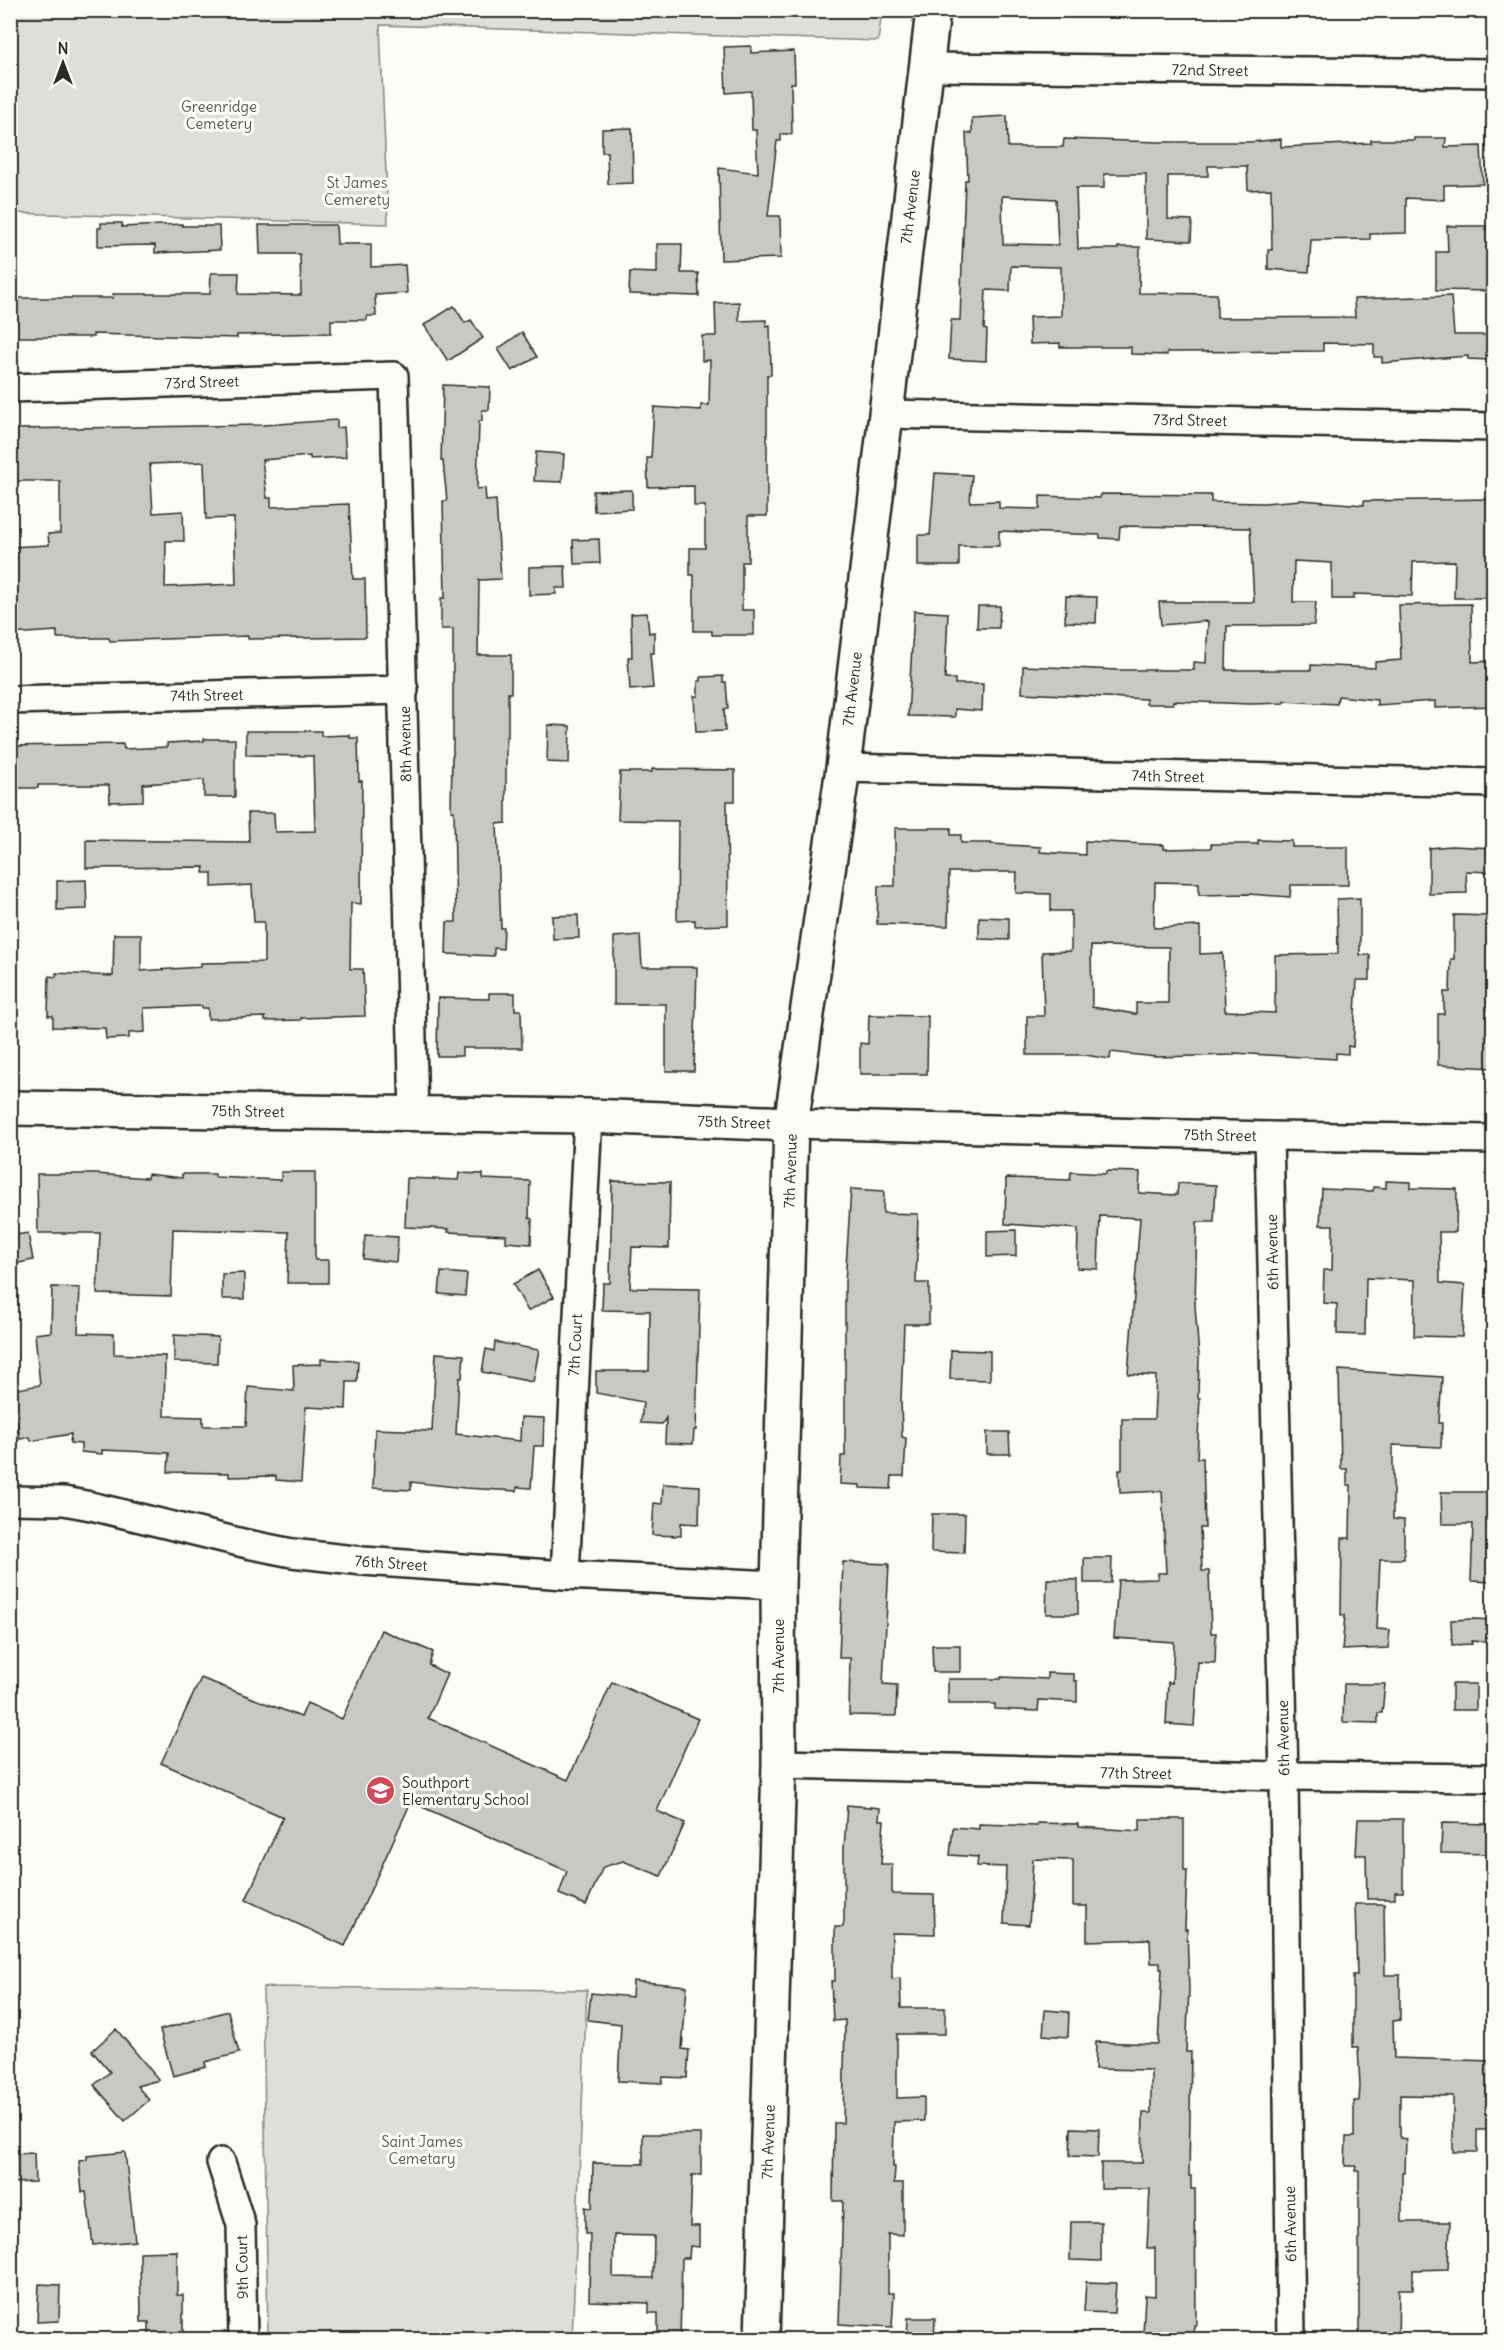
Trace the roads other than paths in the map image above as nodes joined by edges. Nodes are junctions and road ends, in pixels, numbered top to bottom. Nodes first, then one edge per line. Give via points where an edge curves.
1 (933, 10) edge
2 (927, 67) junction
3 (1494, 73) edge
4 (394, 376) joint
5 (10, 388) edge
6 (886, 414) junction
7 (1494, 427) edge
8 (404, 690) junction
9 (10, 700) edge
10 (843, 768) junction
11 (1494, 783) edge
12 (10, 1108) edge
13 (414, 1113) junction
14 (588, 1116) junction
15 (791, 1124) junction
16 (1269, 1136) junction
17 (1494, 1139) edge
18 (10, 1500) edge
19 (565, 1575) junction
20 (778, 1585) junction
21 (779, 1764) junction
22 (1284, 1776) junction
23 (1494, 1778) edge
24 (221, 2162) dead end
25 (243, 2340) edge
26 (762, 2340) edge
27 (1291, 2340) edge

1 - 2 street, 7th Avenue
2 - 3 street, 72nd Street
2 - 6 street, 7th Avenue
4 - 5 street, 73rd Street
4 - 8 street, 8th Avenue
6 - 7 street, 73rd Street
6 - 10 street, 7th Avenue
8 - 9 street, 74th Street
8 - 13 street, 8th Avenue
10 - 11 street, 74th Street
10 - 15 street, 7th Avenue
12 - 13 street, 75th Street
13 - 14 street, 75th Street
14 - 15 street, 75th Street
14 - 19 street, 7th Court
15 - 16 street, 75th Street
15 - 20 street, 7th Avenue
16 - 17 street, 75th Street
16 - 22 street, 6th Avenue
18 - 19 street, 76th Street via 64,1501 292,1552 363,1562
19 - 20 street, 76th Street
20 - 21 street, 7th Avenue
21 - 22 street, 77th Street
21 - 26 street, 7th Avenue
22 - 23 street, 77th Street
22 - 27 street, 6th Avenue
24 - 25 street, 9th Court via 241,2225

